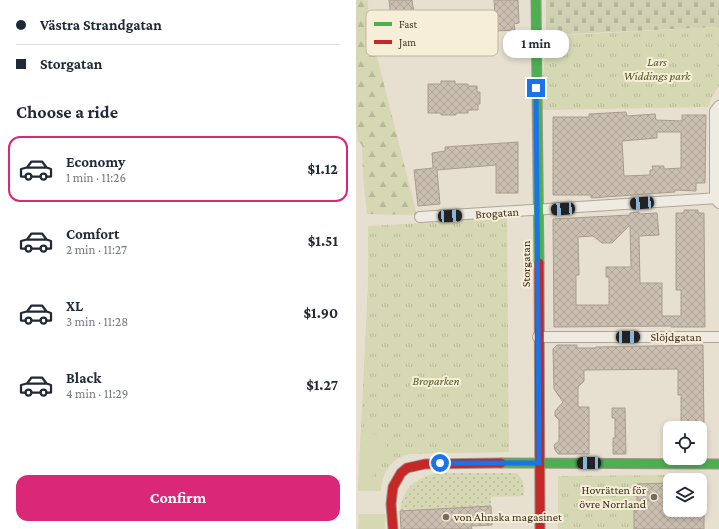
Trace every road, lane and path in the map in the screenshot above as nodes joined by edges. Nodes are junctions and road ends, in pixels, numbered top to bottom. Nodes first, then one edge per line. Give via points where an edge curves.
1 (536, 0) edge
2 (719, 106) edge
3 (718, 200) edge
4 (539, 210) junction
5 (420, 217) dead end
6 (538, 337) junction
7 (719, 337) edge
8 (539, 463) junction
9 (719, 464) edge
10 (392, 529) edge
11 (540, 529) edge

1 - 4 street, Storgatan
2 - 3 street via 715,110
3 - 4 street, Brogatan
4 - 5 street, Brogatan
4 - 6 street, Storgatan
6 - 7 street, Slöjdgatan
6 - 8 street, Storgatan
8 - 9 street
8 - 10 street via 440,463 407,468 396,478 392,491
8 - 11 street, Storgatan

